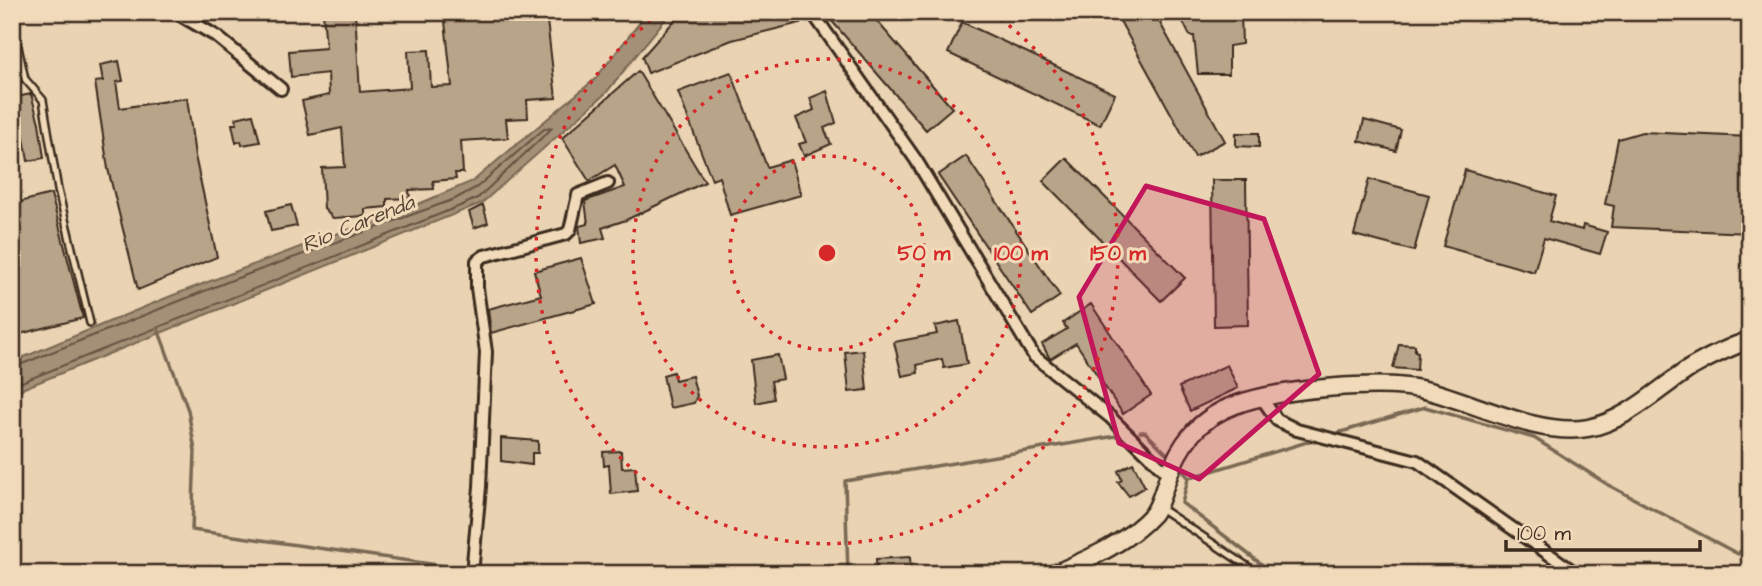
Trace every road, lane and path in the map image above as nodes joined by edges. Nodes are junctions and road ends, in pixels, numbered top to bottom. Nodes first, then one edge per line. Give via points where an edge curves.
1 (175, 12) edge
2 (812, 12) edge
3 (12, 19) edge
4 (281, 89) dead end
5 (608, 183) dead end
6 (90, 323) dead end
7 (1750, 340) edge
8 (1261, 397) junction
9 (1168, 475) junction
10 (1157, 507) junction
11 (471, 574) edge
12 (1054, 574) edge
13 (1259, 574) edge
14 (1577, 574) edge

1 - 4 street via 216,36
2 - 9 street via 916,160 1034,356 1110,417
3 - 6 lane via 25,79 43,100 58,190
5 - 11 street via 578,195 566,234 477,261 486,352
7 - 8 main road via 1703,361 1635,406 1590,428 1548,427 1426,390 1322,388
8 - 9 main road via 1198,425
8 - 14 street via 1277,421 1297,430 1417,461
9 - 10 main road
10 - 12 main road via 1137,529 1112,546
10 - 13 lane via 1171,512

